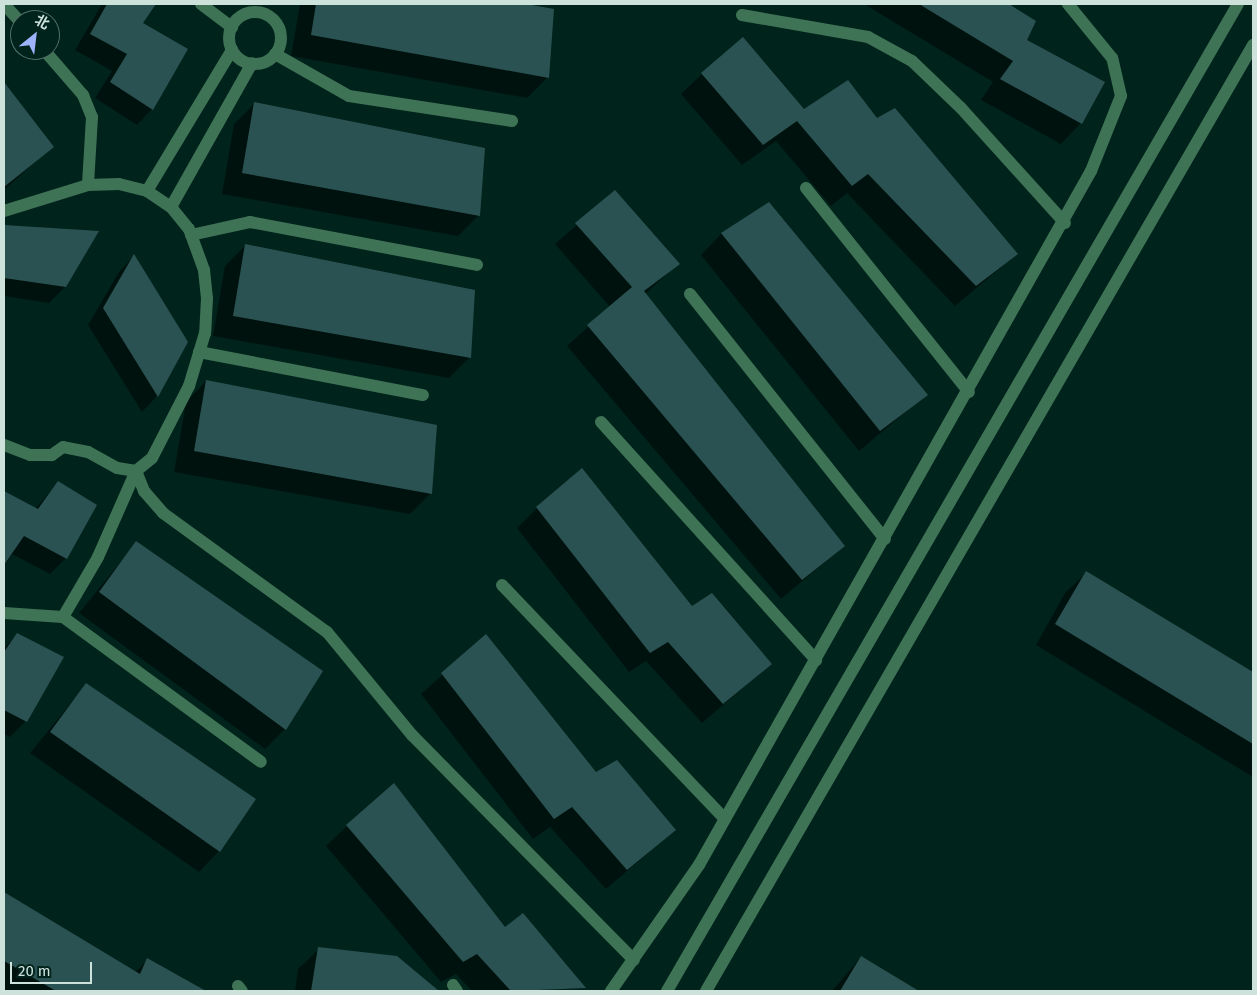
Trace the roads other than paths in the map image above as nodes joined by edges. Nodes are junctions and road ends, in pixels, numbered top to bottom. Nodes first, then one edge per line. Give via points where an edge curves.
1 (201, 4) edge
2 (274, 4) edge
3 (1068, 4) edge
4 (1238, 4) edge
5 (267, 15) junction
6 (742, 15) dead end
7 (232, 26) junction
8 (1253, 44) edge
9 (232, 50) junction
10 (275, 54) junction
11 (53, 60) edge
12 (252, 63) junction
13 (512, 121) dead end
14 (88, 185) junction
15 (806, 188) dead end
16 (146, 191) junction
17 (171, 207) junction
18 (4, 211) edge
19 (1065, 223) junction
20 (191, 235) junction
21 (477, 264) dead end
22 (690, 294) dead end
23 (200, 352) junction
24 (969, 392) junction
25 (423, 395) dead end
26 (601, 422) dead end
27 (4, 445) edge
28 (136, 470) junction
29 (885, 539) junction
30 (502, 585) dead end
31 (4, 614) edge
32 (63, 616) junction
33 (816, 660) junction
34 (262, 762) dead end
35 (725, 819) junction
36 (634, 960) junction
37 (611, 991) edge
38 (667, 991) edge
39 (706, 991) edge

1 - 7 street
2 - 5 street
3 - 19 street via 1112,58 1121,96
4 - 38 street
5 - 7 street via 243,15
5 - 10 street via 279,29
6 - 19 street via 868,37 912,61 962,108
7 - 9 street
8 - 39 street
9 - 12 street
9 - 16 street
10 - 12 street
10 - 13 street via 349,96
11 - 14 street via 83,95 92,117
12 - 17 street
14 - 16 street via 119,184
14 - 18 street
15 - 24 street
16 - 17 street
17 - 20 street
19 - 24 street
20 - 21 street via 250,222
20 - 23 street via 204,270 207,298
22 - 29 street
23 - 25 street
23 - 28 street via 170,428 152,458
24 - 29 street
26 - 33 street
27 - 28 street via 30,456 52,455 63,447 80,450 118,468
28 - 32 street via 98,557
28 - 36 street via 144,491 163,513 327,632 412,735
29 - 33 street
30 - 35 street
31 - 32 street
32 - 34 street
33 - 35 street
35 - 36 street
36 - 37 street

